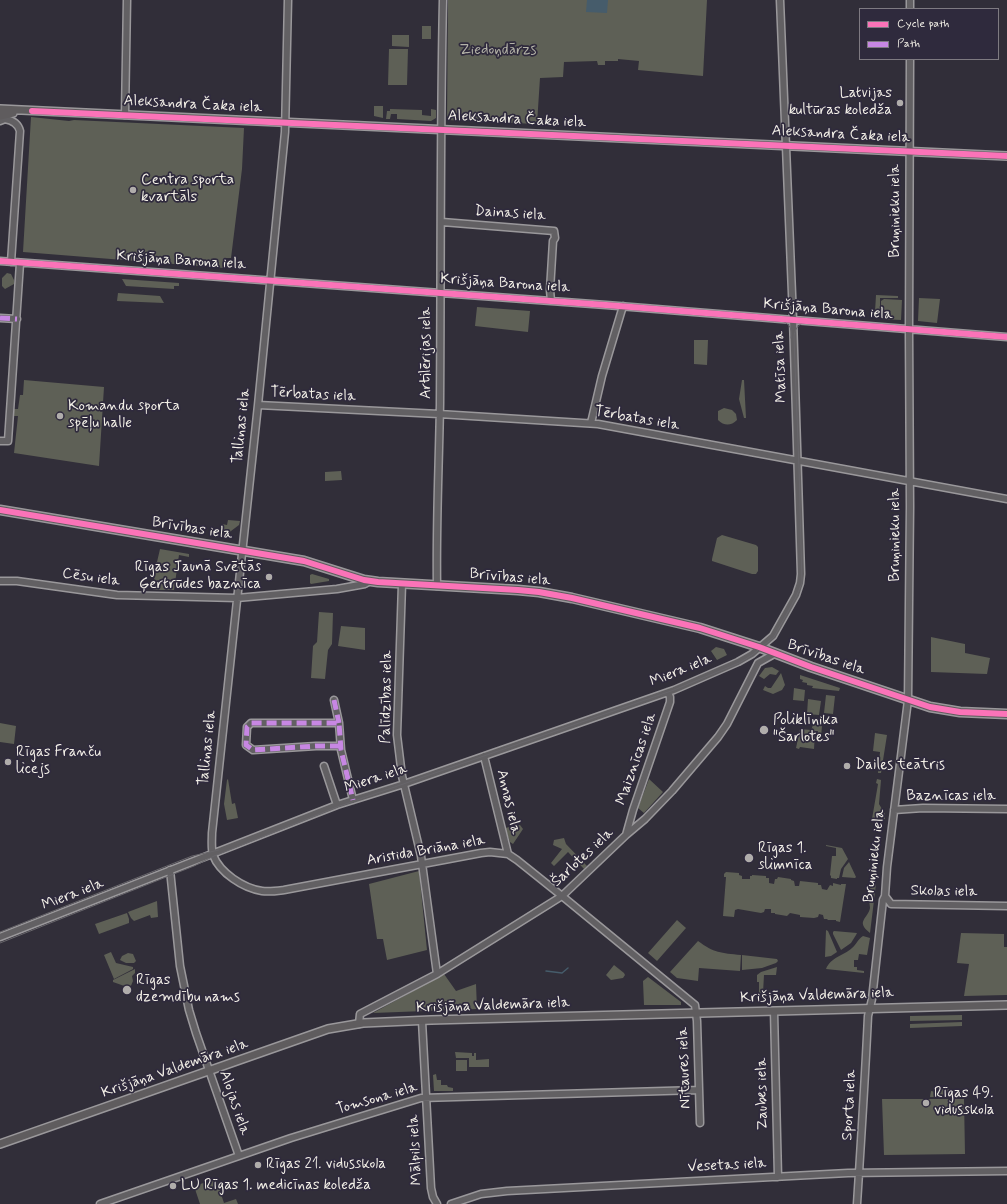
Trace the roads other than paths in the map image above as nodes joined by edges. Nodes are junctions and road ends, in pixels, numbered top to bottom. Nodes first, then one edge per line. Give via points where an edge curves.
1 (127, 0) edge
2 (288, 0) edge
3 (443, 0) edge
4 (780, 0) edge
5 (910, 60) edge
6 (0, 109) edge
7 (26, 110) junction
8 (125, 115) junction
9 (0, 116) edge
10 (0, 121) edge
11 (285, 123) junction
12 (441, 130) junction
13 (786, 146) junction
14 (909, 152) junction
15 (1007, 156) edge
16 (442, 222) junction
17 (0, 261) edge
18 (11, 262) junction
19 (20, 263) junction
20 (270, 281) junction
21 (440, 293) junction
22 (551, 301) junction
23 (623, 306) junction
24 (0, 318) edge
25 (17, 319) junction
26 (793, 320) junction
27 (909, 330) junction
28 (1007, 337) edge
29 (258, 405) junction
30 (439, 414) junction
31 (591, 423) junction
32 (0, 441) edge
33 (798, 461) junction
34 (909, 482) junction
35 (1007, 499) edge
36 (0, 510) edge
37 (243, 550) junction
38 (0, 581) edge
39 (370, 581) junction
40 (402, 584) junction
41 (437, 586) junction
42 (238, 598) junction
43 (760, 648) junction
44 (774, 654) junction
45 (668, 692) junction
46 (334, 700) dead end
47 (908, 700) junction
48 (1007, 714) edge
49 (339, 723) junction
50 (340, 746) junction
51 (484, 756) junction
52 (324, 766) dead end
53 (404, 784) junction
54 (353, 800) junction
55 (337, 806) junction
56 (894, 810) junction
57 (1007, 810) edge
58 (626, 835) junction
59 (213, 854) junction
60 (508, 854) junction
61 (422, 864) junction
62 (170, 870) junction
63 (562, 896) junction
64 (885, 896) junction
65 (1007, 906) edge
66 (0, 937) edge
67 (437, 974) junction
68 (1007, 1004) edge
69 (870, 1008) junction
70 (774, 1011) junction
71 (696, 1013) junction
72 (422, 1020) junction
73 (359, 1024) junction
74 (209, 1072) junction
75 (699, 1090) junction
76 (426, 1098) junction
77 (700, 1123) dead end
78 (0, 1144) edge
79 (239, 1156) junction
80 (1007, 1171) edge
81 (859, 1173) junction
82 (778, 1176) junction
83 (100, 1204) edge
84 (437, 1204) edge
85 (451, 1204) edge
86 (857, 1204) edge

1 - 8 street
2 - 11 street, Tallinas iela
3 - 12 street, Artilērijas iela
4 - 13 street, Matīsa iela
5 - 14 street, Bruņinieku iela
6 - 7 main road, Aleksandra Čaka iela
7 - 8 main road, Aleksandra Čaka iela
7 - 9 main road, Aleksandra Čaka iela
8 - 11 main road, Aleksandra Čaka iela
10 - 18 street via 5,119 18,126 20,135
11 - 12 main road, Aleksandra Čaka iela
11 - 20 street, Tallinas iela
12 - 13 main road, Aleksandra Čaka iela
12 - 16 street, Artilērijas iela
13 - 14 main road, Aleksandra Čaka iela
13 - 26 street, Matīsa iela
14 - 15 main road, Aleksandra Čaka iela
14 - 27 street, Bruņinieku iela
16 - 21 street, Artilērijas iela
16 - 22 street, Dainas iela via 554,231
17 - 18 street, Krišjāņa Barona iela
18 - 19 street, Krišjāņa Barona iela
19 - 20 street, Krišjāņa Barona iela
19 - 25 street
20 - 21 street, Krišjāņa Barona iela
20 - 29 street, Tallinas iela
21 - 22 street, Krišjāņa Barona iela
21 - 30 street, Artilērijas iela
22 - 23 street, Krišjāņa Barona iela
23 - 26 street, Krišjāņa Barona iela
23 - 31 street
24 - 25 street
25 - 32 street via 8,441
26 - 27 street, Krišjāņa Barona iela
26 - 33 street, Matīsa iela
27 - 28 street, Krišjāņa Barona iela
27 - 34 street, Bruņinieku iela
29 - 30 street, Tērbatas iela
29 - 37 street, Tallinas iela
30 - 31 street, Tērbatas iela
30 - 41 street, Artilērijas iela
31 - 33 street, Tērbatas iela
33 - 34 street, Tērbatas iela
33 - 43 street, Matīsa iela via 800,583 779,627
34 - 35 street, Tērbatas iela
34 - 47 street, Bruņinieku iela
36 - 37 highway, Brīvības iela
37 - 39 highway, Brīvības iela via 309,562
37 - 42 street, Tallinas iela
38 - 42 street, Cēsu iela via 17,581 117,595
39 - 40 highway, Brīvības iela
39 - 42 street, Cēsu iela via 337,589
40 - 41 highway, Brīvības iela
40 - 53 street, Palīdzības iela via 397,735
41 - 43 highway, Brīvības iela via 539,592 700,628
42 - 59 street, Tallinas iela via 212,833
43 - 44 highway, Brīvības iela
43 - 45 street, Miera iela via 738,662
44 - 47 highway, Brīvības iela
44 - 58 street, Šarlotes iela via 756,666 718,737 672,791
45 - 51 street, Miera iela
45 - 58 street, Maiznīcas iela via 670,702
46 - 49 street
47 - 48 highway, Brīvības iela via 950,711
47 - 56 street, Bruņinieku iela
49 - 50 street
49 - 50 street via 251,722 247,727 246,745 253,750
50 - 54 street
51 - 53 street, Miera iela
51 - 60 street, Annas iela
52 - 55 street
53 - 54 street, Miera iela
53 - 61 street, Palīdzības iela
54 - 55 street, Miera iela
55 - 59 street, Miera iela
56 - 57 street, Baznīcas iela
56 - 64 street, Bruņinieku iela
58 - 63 street, Šarlotes iela
59 - 61 street, Aristida Briāna iela via 219,867 230,876 261,891 284,890
59 - 62 street, Miera iela
60 - 61 street, Aristida Briāna iela via 481,853
60 - 63 street, Aristida Briāna iela
61 - 67 street, Palīdzības iela
62 - 66 street, Miera iela
62 - 74 street, Alojas iela via 183,986
63 - 67 street, Šarlotes iela
63 - 71 street, Aristida Briāna iela via 689,999 695,1005
64 - 65 street, Skolas iela via 890,904
64 - 69 street, Bruņinieku iela
67 - 73 street, Šarlotes iela via 360,1014
68 - 69 main road, Krišjāņa Valdemāra iela
69 - 70 main road, Krišjāņa Valdemāra iela
69 - 81 street, Sporta iela
70 - 71 main road, Krišjāņa Valdemāra iela
70 - 82 street, Zaubes iela
71 - 72 main road, Krišjāņa Valdemāra iela
71 - 75 street, Nītaures iela
72 - 73 main road, Krišjāņa Valdemāra iela
72 - 76 street, Mālpils iela
73 - 74 main road, Krišjāņa Valdemāra iela via 328,1029
74 - 78 main road, Krišjāņa Valdemāra iela
74 - 79 street, Alojas iela
75 - 76 street, Tomsona iela
75 - 77 street, Nītaures iela
76 - 79 street, Tomsona iela via 354,1118
76 - 84 street, Mālpils iela via 431,1188
79 - 83 street, Tomsona iela
80 - 81 street, Vesetas iela
81 - 82 street, Vesetas iela
81 - 86 street, Sporta iela
82 - 85 street, Vesetas iela via 491,1192

